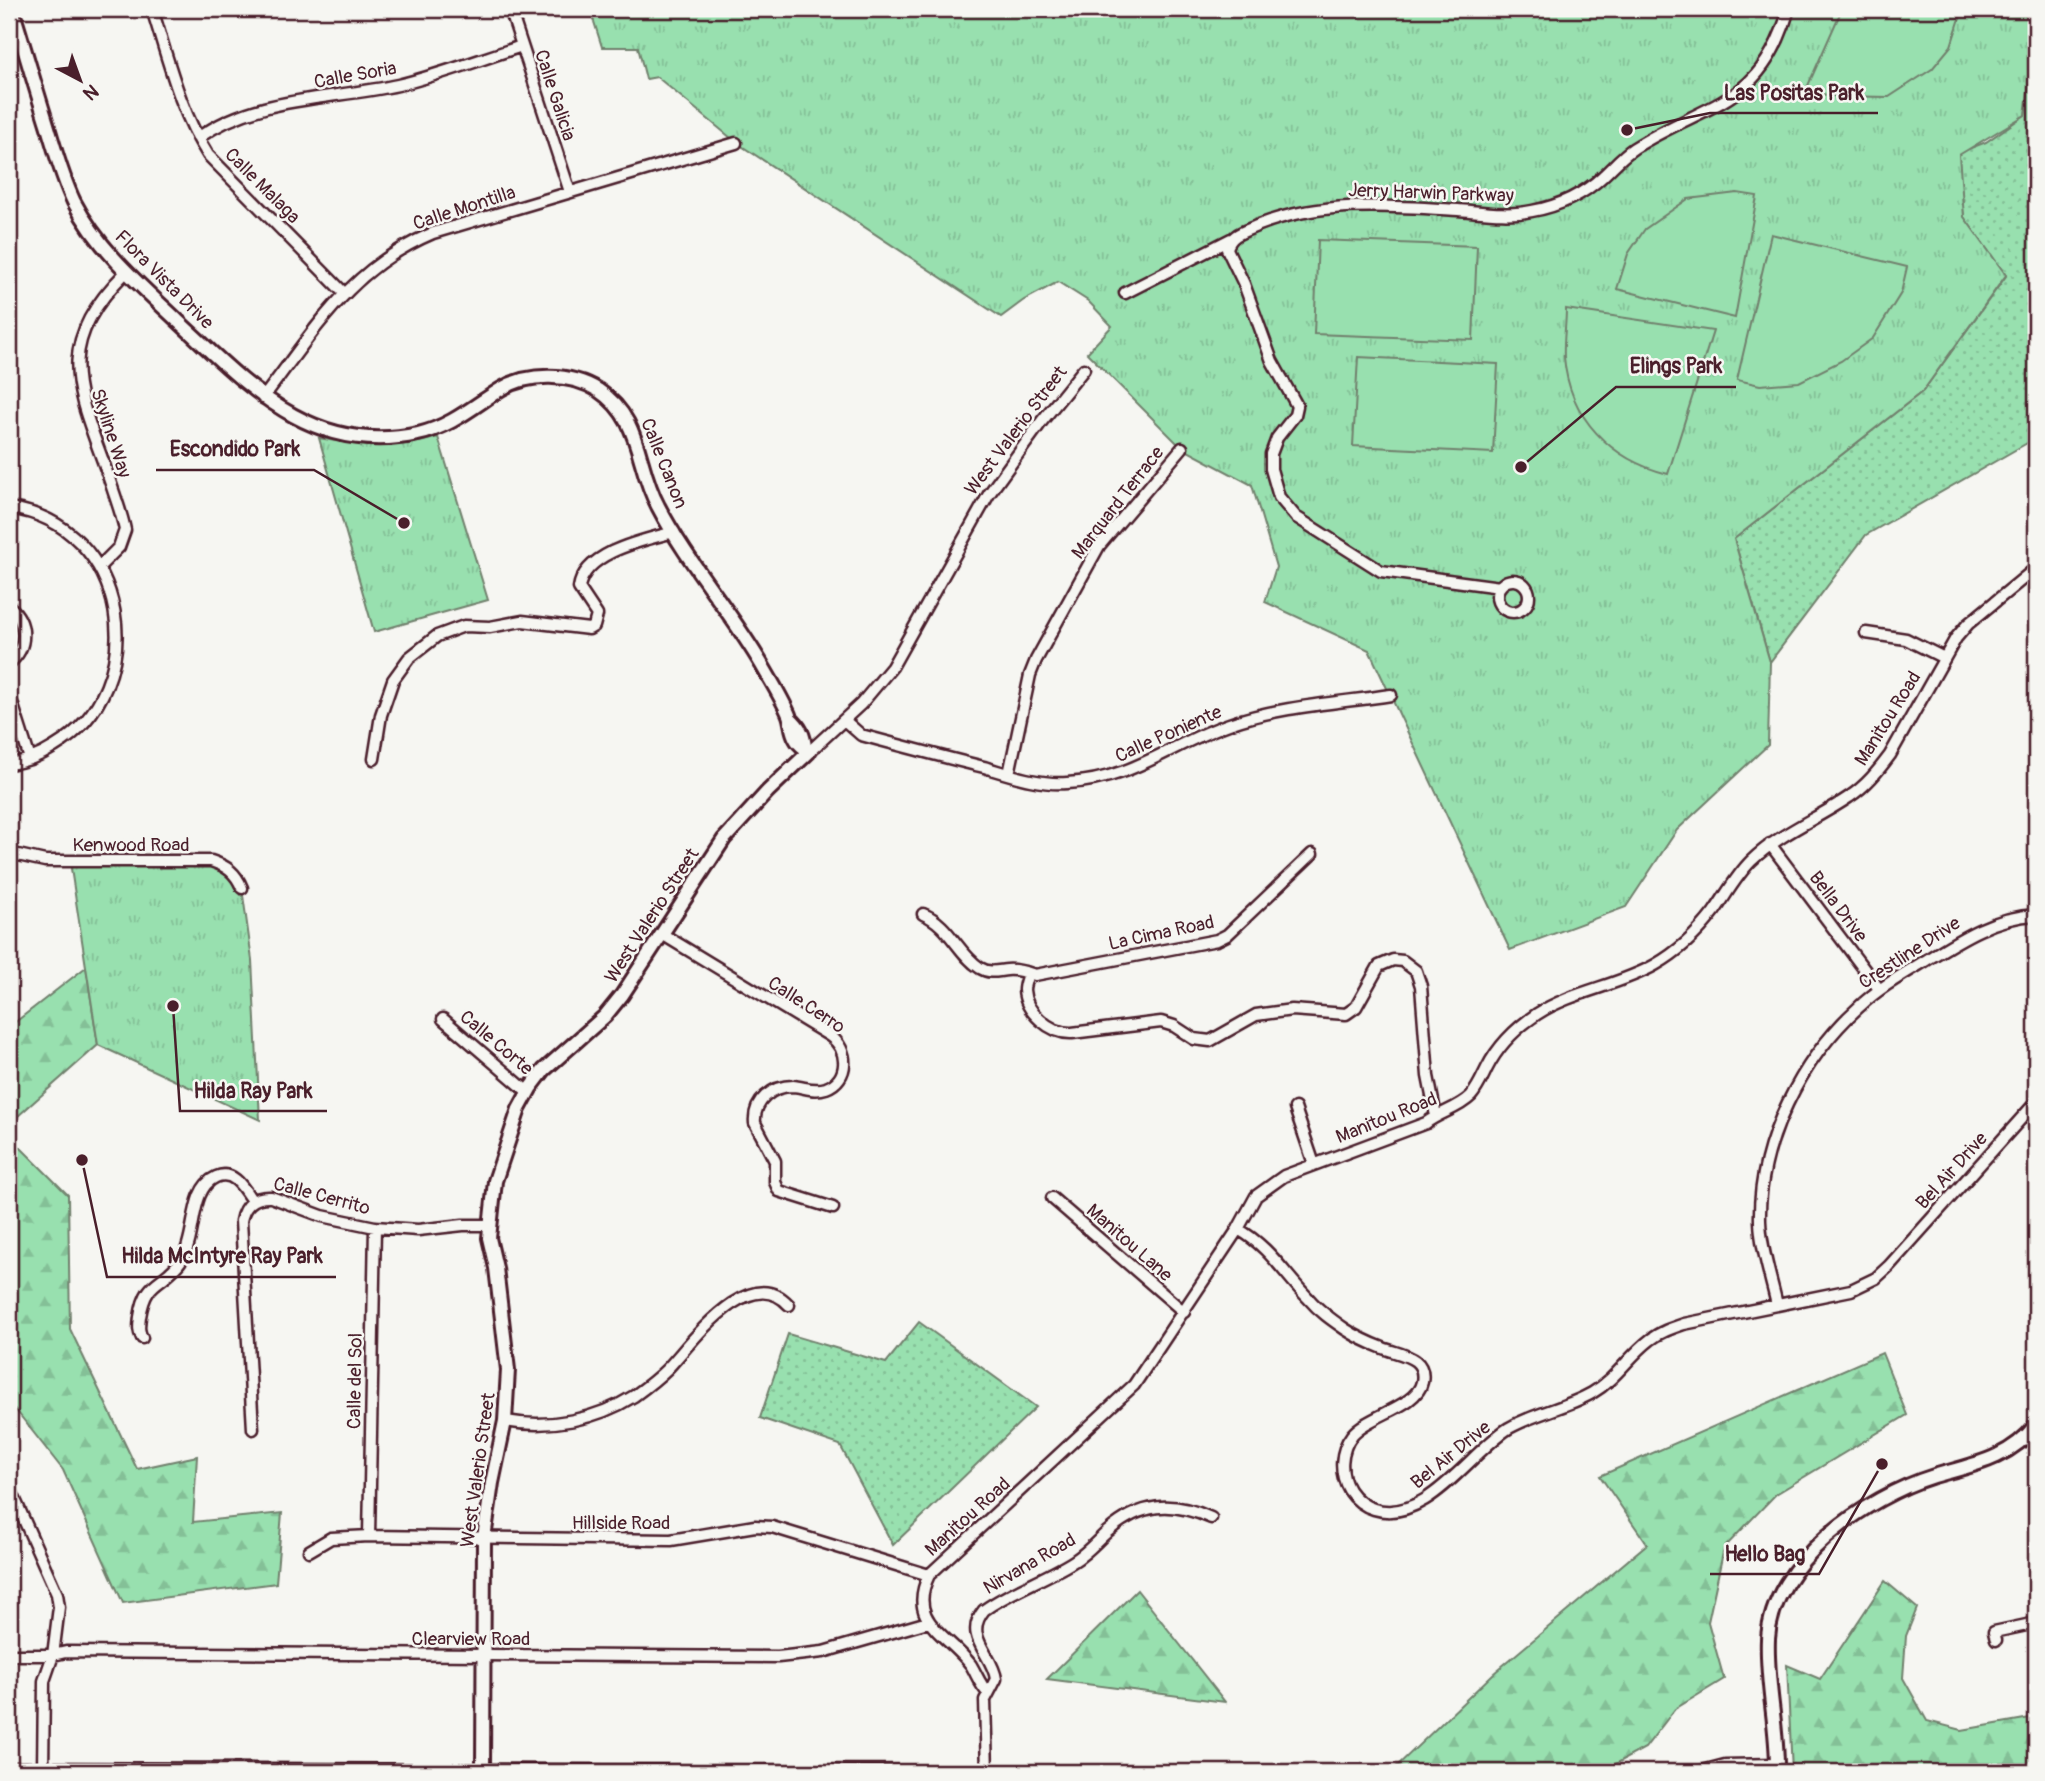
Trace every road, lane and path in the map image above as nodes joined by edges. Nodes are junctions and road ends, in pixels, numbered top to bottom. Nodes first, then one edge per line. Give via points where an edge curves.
1 (14, 9) edge
2 (152, 9) edge
3 (510, 9) edge
4 (1789, 9) edge
5 (522, 46) junction
6 (198, 138) junction
7 (737, 142) dead end
8 (570, 192) junction
9 (1231, 238) junction
10 (126, 272) junction
11 (344, 293) junction
12 (1125, 293) dead end
13 (1084, 369) dead end
14 (263, 398) junction
15 (340, 433) joint
16 (1182, 448) dead end
17 (9, 508) edge
18 (674, 532) junction
19 (99, 567) junction
20 (2036, 568) edge
21 (1500, 587) dead end
22 (9, 606) edge
23 (1866, 633) dead end
24 (1944, 658) junction
25 (9, 663) edge
26 (9, 692) edge
27 (1391, 695) dead end
28 (844, 720) junction
29 (807, 750) junction
30 (30, 759) junction
31 (374, 759) dead end
32 (9, 764) edge
33 (1009, 774) junction
34 (1770, 844) junction
35 (9, 853) edge
36 (1312, 854) dead end
37 (243, 888) dead end
38 (923, 914) dead end
39 (2036, 915) edge
40 (662, 934) junction
41 (1028, 973) junction
42 (1880, 989) junction
43 (443, 1019) dead end
44 (528, 1092) junction
45 (2036, 1102) edge
46 (1295, 1108) dead end
47 (1436, 1116) junction
48 (1314, 1164) junction
49 (1052, 1198) dead end
50 (252, 1201) junction
51 (833, 1208) dead end
52 (489, 1225) junction
53 (375, 1227) junction
54 (1237, 1229) junction
55 (1777, 1304) junction
56 (789, 1305) dead end
57 (1184, 1312) junction
58 (142, 1338) dead end
59 (505, 1420) junction
60 (2036, 1425) edge
61 (253, 1429) dead end
62 (9, 1486) edge
63 (1211, 1518) dead end
64 (369, 1536) junction
65 (484, 1538) junction
66 (309, 1551) dead end
67 (929, 1575) junction
68 (928, 1622) junction
69 (2036, 1623) edge
70 (1996, 1640) dead end
71 (9, 1655) edge
72 (53, 1655) junction
73 (483, 1656) junction
74 (988, 1693) junction
75 (9, 1768) edge
76 (1777, 1768) edge
77 (43, 1770) edge
78 (270, 1772) edge
79 (483, 1772) edge
80 (974, 1772) edge
81 (987, 1772) edge
82 (1699, 1772) edge

1 - 10 street, Flora Vista Drive via 73,200 97,239
2 - 6 street, Calle Malaga
3 - 5 street, Calle Galicia
4 - 9 street, Jerry Harwin Parkway via 1768,61 1738,92 1632,149 1594,184 1563,202 1508,214 1387,206 1326,208 1267,222
5 - 6 street, Calle Soria via 396,85 246,112
5 - 8 street, Calle Galicia
6 - 11 street, Calle Malaga via 221,170
7 - 8 street, Calle Montilla
8 - 11 street, Calle Montilla via 418,239 376,264
9 - 12 street, Jerry Harwin Parkway
9 - 21 street via 1227,249 1272,361 1297,406 1271,454 1279,498 1296,517 1381,571
10 - 14 street, Flora Vista Drive
10 - 19 street, Skyline Way via 87,320 77,359 79,388 125,530 123,542
11 - 14 street, Calle Montilla
13 - 28 street, West Valerio Street via 989,494 892,667
14 - 15 street, Flora Vista Drive via 300,420
15 - 18 street, Calle Canon via 383,438 420,434 454,420 517,382 555,377 582,382 609,399 627,420 653,497
16 - 33 street, Marquard Terrace via 1099,546 1036,660
17 - 19 street via 59,527
18 - 29 street, Calle Canon via 761,663 790,718 791,731
18 - 31 street via 610,553 583,572 580,593 597,615 589,629 522,621 464,626 423,645 393,680
19 - 30 street via 111,592 118,626 111,678 82,725 61,743
20 - 24 street, Manitou Road via 1968,624
22 - 25 street via 24,635 20,651
23 - 24 street via 1906,639
24 - 34 street, Manitou Road via 1878,771 1849,797
26 - 30 street
27 - 33 street, Calle Poniente via 1233,723 1109,778 1054,783
28 - 29 street, West Valerio Street
28 - 33 street, Calle Poniente via 861,735
29 - 40 street, West Valerio Street via 724,839
30 - 32 street
34 - 42 street, Bella Drive
34 - 47 street, Manitou Road via 1737,876 1687,942 1638,973 1538,1013 1498,1050 1473,1094
35 - 37 street, Kenwood Road via 45,861 211,861 233,872
36 - 41 street, La Cima Road via 1217,940
38 - 41 street, La Cima Road via 939,923 984,971
39 - 42 street, Crestline Drive via 2009,918 1974,931
40 - 44 street, West Valerio Street via 621,997 544,1070
40 - 51 street, Calle Cerro via 839,1044 845,1061 835,1083 818,1090 793,1086 774,1090 760,1102 755,1117 775,1161 779,1191
41 - 47 street via 1027,1002 1060,1032 1161,1022 1204,1042 1216,1040 1256,1015 1292,1010 1346,1014 1356,1007 1378,966 1403,961 1416,971 1421,986
42 - 55 street, Crestline Drive via 1823,1046 1783,1115 1760,1205
43 - 44 street, Calle Corte
44 - 52 street, West Valerio Street via 502,1155
45 - 55 street, Bel Air Drive via 1877,1278 1851,1290
46 - 48 street
47 - 48 street, Manitou Road
48 - 54 street, Manitou Road via 1269,1185 1255,1198
49 - 57 street, Manitou Lane
50 - 53 street, Calle Cerrito via 271,1197 322,1216
50 - 58 street via 231,1176 215,1177 207,1184 196,1204 184,1255 145,1296 138,1331
50 - 61 street, Calle Cerrito via 242,1222
52 - 53 street, Calle Cerrito via 418,1230
52 - 59 street, West Valerio Street via 508,1360
53 - 64 street, Calle del Sol
54 - 55 street, Bel Air Drive via 1265,1247 1324,1314 1356,1335 1410,1356 1419,1365 1422,1377 1415,1395 1354,1433 1342,1459 1353,1496 1388,1512 1437,1492 1510,1428 1604,1385 1640,1348 1666,1330
54 - 57 street, Manitou Road
56 - 59 street via 766,1293 741,1297 647,1387 596,1414 545,1424
57 - 67 street, Manitou Road via 1134,1385
59 - 65 street, West Valerio Street
60 - 76 street via 2019,1443 1987,1462 1920,1481 1875,1501 1832,1533 1793,1575 1777,1601 1768,1637
62 - 72 street via 57,1594
63 - 74 street, Nirvana Road via 1174,1506 1136,1513 1074,1561 984,1610 976,1630 996,1674
64 - 65 street, Hillside Road
64 - 66 street, Hillside Road via 331,1538
65 - 67 street, Hillside Road via 671,1540 772,1527
65 - 73 street, West Valerio Street
67 - 68 street, Manitou Road via 922,1599
68 - 73 street, Clearview Road via 824,1652 778,1657
68 - 74 street via 970,1665
69 - 70 street via 1994,1632
71 - 72 street, Clearview Road
72 - 73 street, Clearview Road
72 - 77 street via 44,1681
73 - 79 street, West Valerio Street
74 - 81 street, Nirvana Road
75 - 77 street
76 - 82 street via 1725,1765
77 - 78 street
78 - 79 street
79 - 80 street

